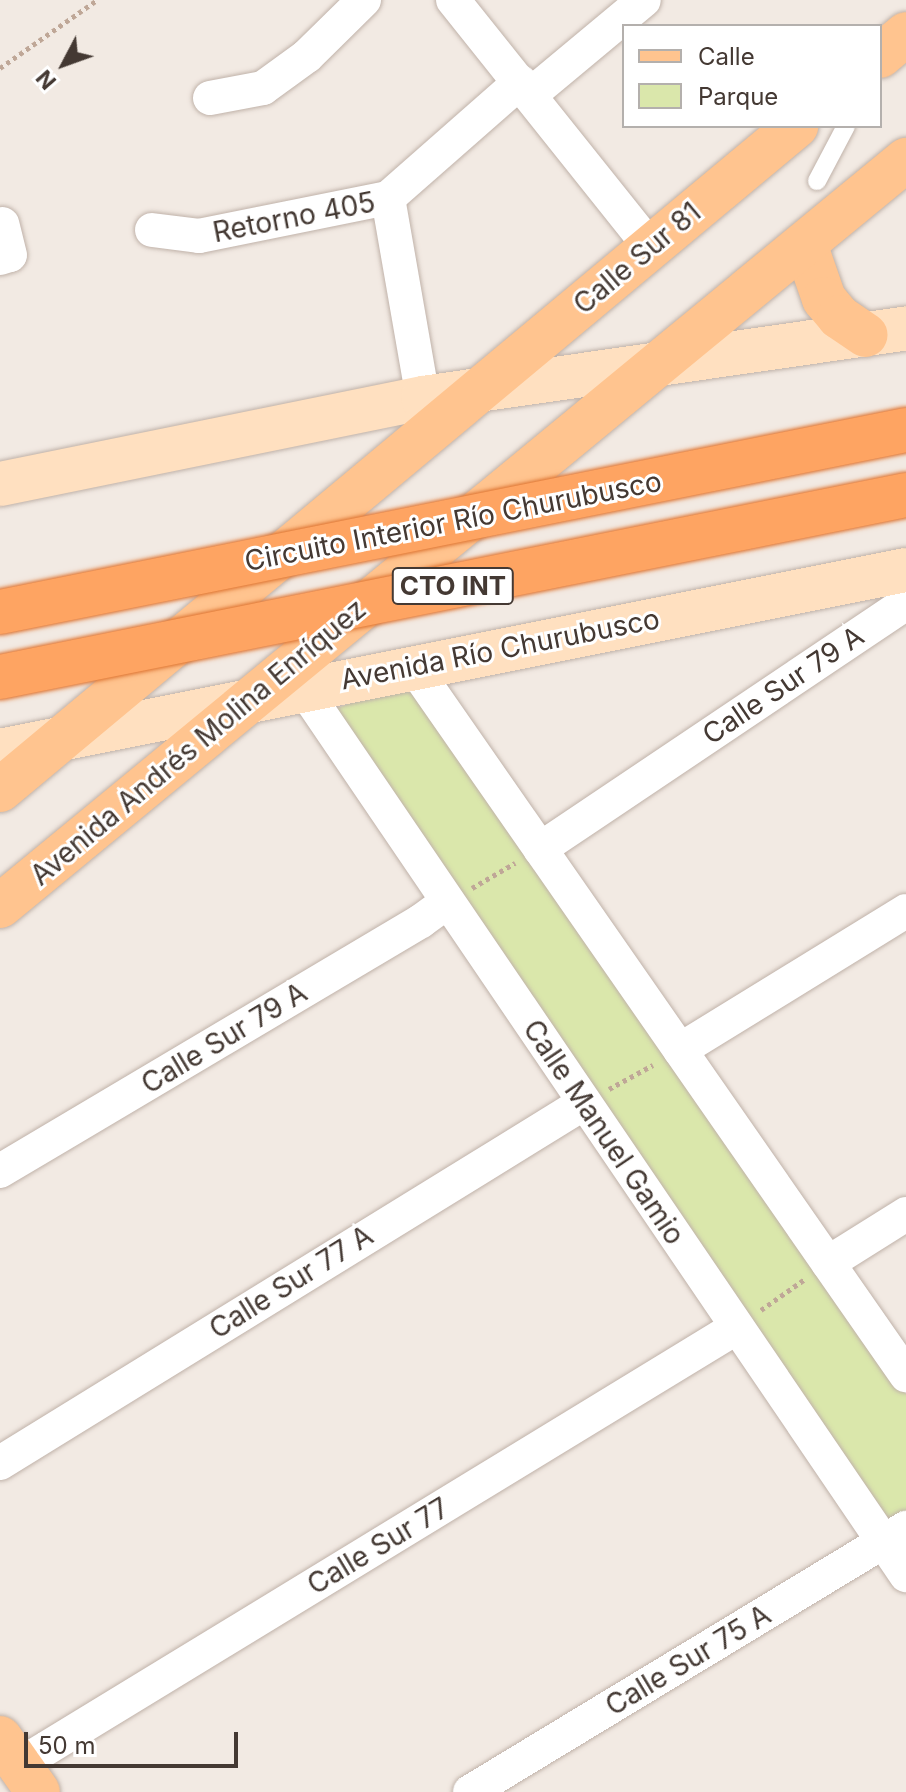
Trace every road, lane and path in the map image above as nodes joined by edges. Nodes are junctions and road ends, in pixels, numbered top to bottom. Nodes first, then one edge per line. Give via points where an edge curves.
1 (97, 0) edge
2 (364, 0) edge
3 (453, 0) edge
4 (644, 0) edge
5 (0, 68) edge
6 (525, 89) junction
7 (210, 98) dead end
8 (794, 128) edge
9 (845, 128) edge
10 (906, 160) edge
11 (817, 181) dead end
12 (388, 198) junction
13 (2, 224) edge
14 (152, 230) dead end
15 (805, 244) junction
16 (650, 247) junction
17 (0, 258) edge
18 (886, 332) edge
19 (656, 367) junction
20 (478, 391) junction
21 (423, 398) junction
22 (906, 430) edge
23 (0, 484) edge
24 (906, 495) edge
25 (906, 570) edge
26 (906, 603) edge
27 (0, 612) edge
28 (413, 666) junction
29 (0, 677) edge
30 (303, 688) junction
31 (247, 700) junction
32 (63, 738) junction
33 (0, 751) edge
34 (0, 790) edge
35 (540, 849) junction
36 (447, 902) junction
37 (0, 906) edge
38 (906, 911) edge
39 (680, 1050) junction
40 (584, 1103) junction
41 (0, 1171) edge
42 (906, 1214) edge
43 (828, 1263) junction
44 (737, 1327) junction
45 (906, 1375) edge
46 (0, 1463) edge
47 (895, 1535) edge
48 (906, 1575) edge
49 (19, 1765) edge
50 (470, 1792) edge

1 - 5 path
2 - 7 street via 307,56 263,88
3 - 6 street
4 - 6 street, Retorno 405
6 - 12 street, Retorno 405
6 - 16 street
8 - 16 main road, Calle Sur 81
9 - 11 lane
10 - 15 main road
12 - 14 street, Retorno 405 via 199,236
12 - 21 street, Retorno 405
13 - 17 street via 10,255
15 - 18 main road via 824,299 839,317
15 - 19 main road
16 - 20 main road, Calle Sur 81
18 - 19 main road
19 - 20 main road
19 - 31 main road, Avenida Andrés Molina Enríquez
20 - 21 main road
20 - 32 main road
21 - 23 main road
22 - 27 highway, Circuito Interior Río Churubusco / CTO INT, bridge
24 - 29 highway, CTO INT, bridge
25 - 28 main road, Avenida Río Churubusco / CTO INT
26 - 35 street, Calle Sur 79 A
28 - 30 main road, Avenida Río Churubusco / CTO INT
28 - 35 street
30 - 31 main road, Avenida Río Churubusco / CTO INT
30 - 36 street, Calle Manuel Gamio
31 - 32 main road, Avenida Río Churubusco / CTO INT
31 - 37 main road, Avenida Andrés Molina Enríquez
32 - 33 main road, Avenida Río Churubusco / CTO INT
32 - 34 main road
35 - 36 path
35 - 39 street
36 - 40 street, Calle Manuel Gamio
36 - 41 street, Calle Sur 79 A
38 - 39 street
39 - 40 path
39 - 43 street
40 - 44 street, Calle Manuel Gamio
40 - 46 street, Calle Sur 77 A
42 - 43 street
43 - 44 path
43 - 45 street
44 - 47 street, Calle Manuel Gamio
44 - 49 street, Calle Sur 77
47 - 48 street, Calle Manuel Gamio
47 - 50 street, Calle Sur 75 A

